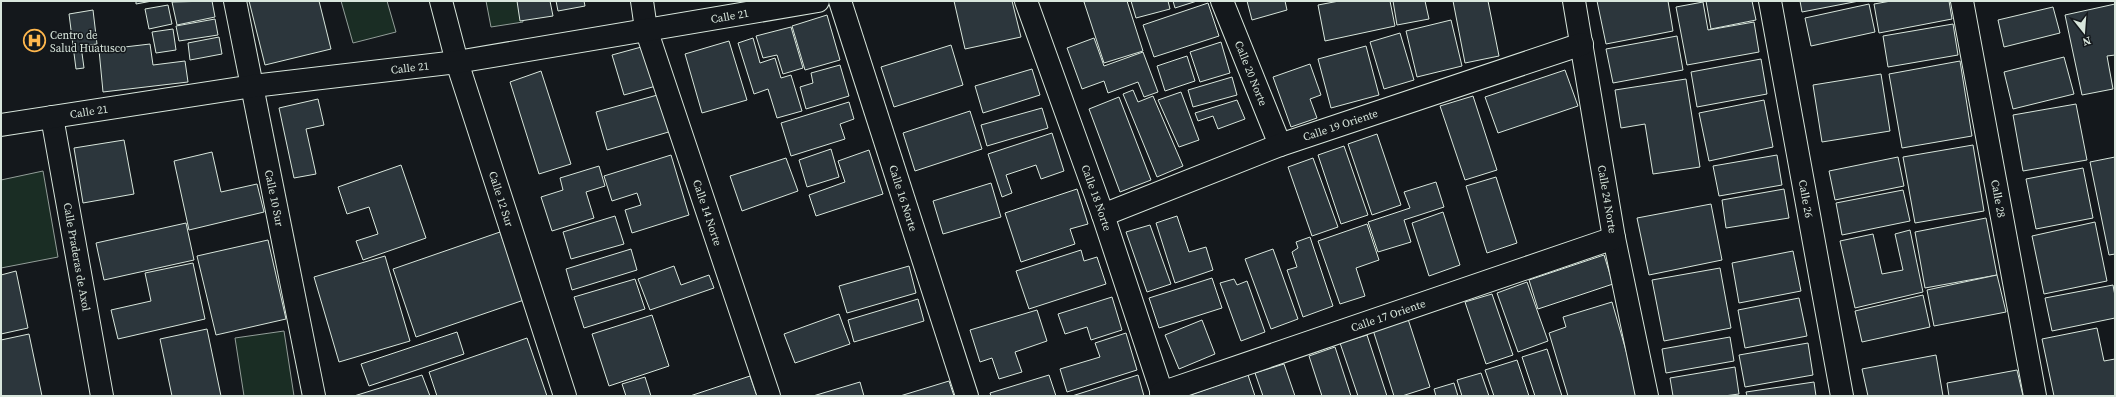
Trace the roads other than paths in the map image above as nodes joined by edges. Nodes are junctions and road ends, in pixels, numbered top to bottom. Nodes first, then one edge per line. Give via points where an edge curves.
1 (235, 1) edge
2 (642, 1) edge
3 (818, 1) edge
4 (840, 1) edge
5 (1026, 1) edge
6 (1222, 1) edge
7 (1574, 1) edge
8 (1770, 1) edge
9 (1962, 1) edge
10 (440, 3) edge
11 (646, 30) junction
12 (1582, 44) junction
13 (457, 62) junction
14 (253, 86) junction
15 (52, 117) junction
16 (1, 125) edge
17 (1280, 145) junction
18 (1103, 216) junction
19 (1614, 238) junction
20 (1162, 394) edge
21 (102, 396) edge
22 (314, 396) edge
23 (565, 396) edge
24 (769, 396) edge
25 (967, 396) edge
26 (1647, 396) edge
27 (1842, 396) edge
28 (2035, 396) edge

1 - 14 street, Calle 10 Sur
2 - 11 street, Calle 14 Norte
3 - 11 street, Calle 21
4 - 25 street, Calle 16 Norte
5 - 18 street, Calle 18 Norte
6 - 17 street, Calle 20 Norte
7 - 12 street, Calle 24 Norte
8 - 27 street, Calle 26
9 - 28 street, Calle 28
10 - 13 street, Calle 12 Sur
11 - 13 street, Calle 21
11 - 24 street, Calle 14 Norte
12 - 17 street, Calle 19 Oriente
12 - 19 street, Calle 24 Norte
13 - 14 street, Calle 21
13 - 23 street, Calle 12 Sur
14 - 15 street, Calle 21
14 - 22 street, Calle 10 Sur
15 - 16 street, Calle 21
15 - 21 street, Calle Praderas de Axol
17 - 18 street, Calle 19 Oriente
18 - 20 street, Calle 18 Norte
19 - 20 street, Calle 17 Oriente
19 - 26 street, Calle 24 Norte

